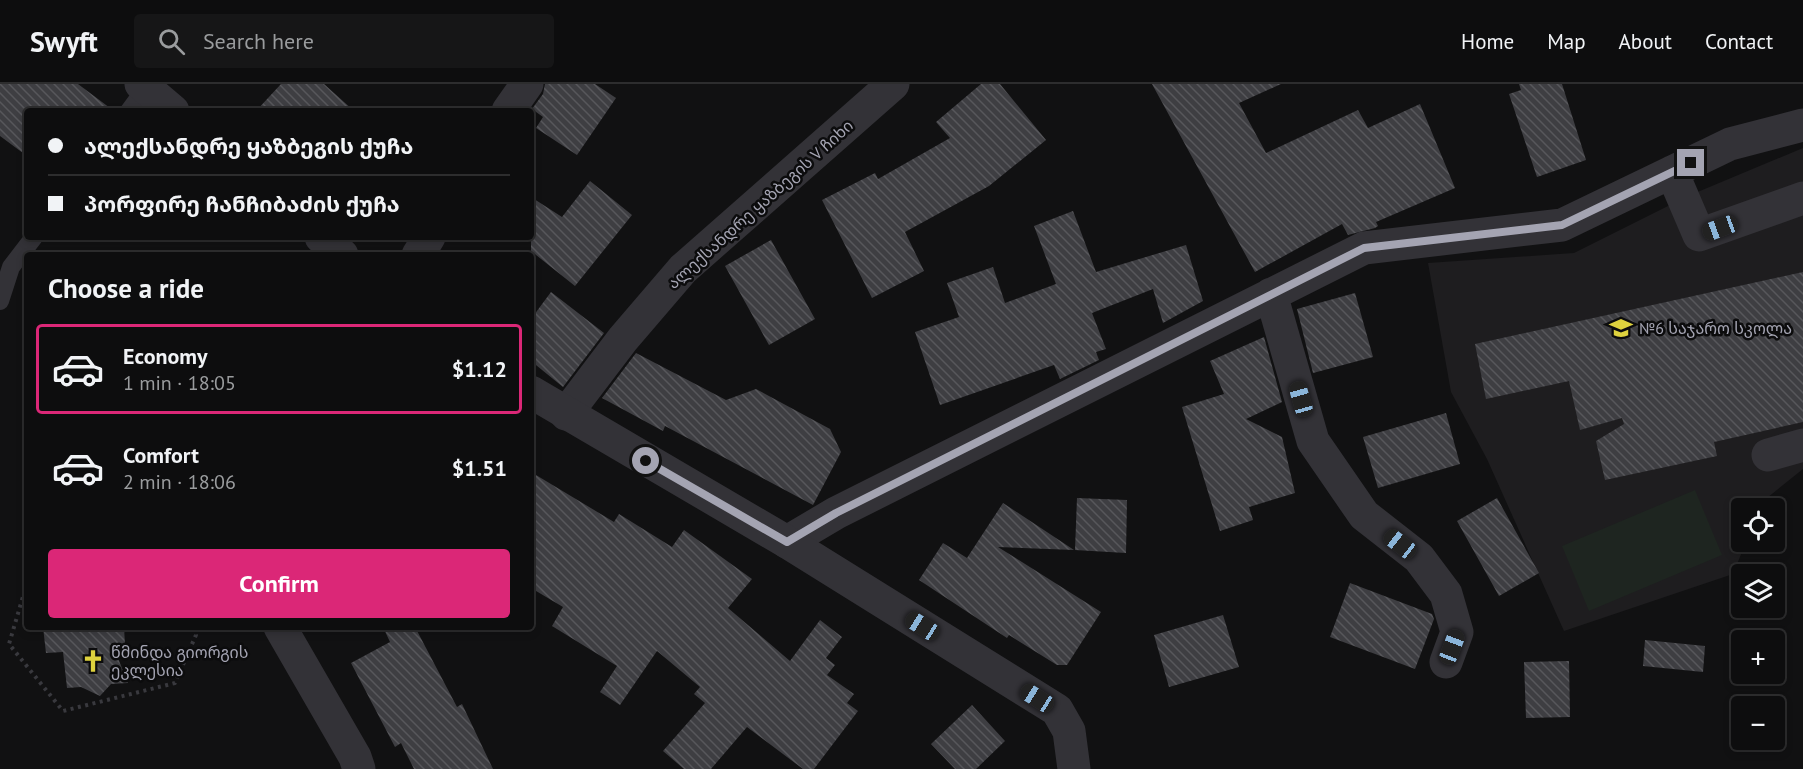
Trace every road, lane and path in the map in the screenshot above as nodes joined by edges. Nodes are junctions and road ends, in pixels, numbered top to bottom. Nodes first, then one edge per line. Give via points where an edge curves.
1 (527, 84) edge
2 (893, 84) edge
3 (139, 94) edge
4 (167, 108) edge
5 (510, 108) edge
6 (1803, 125) edge
7 (1672, 172) junction
8 (1803, 198) edge
9 (31, 240) edge
10 (324, 240) edge
11 (338, 252) edge
12 (1271, 294) junction
13 (0, 301) edge
14 (534, 394) edge
15 (566, 414) junction
16 (1803, 445) edge
17 (1767, 455) dead end
18 (787, 542) junction
19 (24, 593) edge
20 (195, 630) edge
21 (282, 630) edge
22 (1446, 662) dead end
23 (358, 769) edge
24 (1074, 769) edge

1 - 5 street
2 - 15 street, ალექსანდრე ყაზბეგის V ჩიხი via 683,269 622,339
3 - 4 street
6 - 7 street via 1730,144
7 - 8 street via 1699,235
7 - 12 street via 1562,225 1364,248
9 - 13 lane via 11,267
10 - 11 street
12 - 18 street
12 - 22 street via 1313,441 1364,515 1419,558 1446,594 1457,632
14 - 15 street
15 - 18 street
16 - 17 street
18 - 24 street via 1057,710 1069,731
19 - 20 path via 9,644 63,711 175,683
21 - 23 street via 355,757

